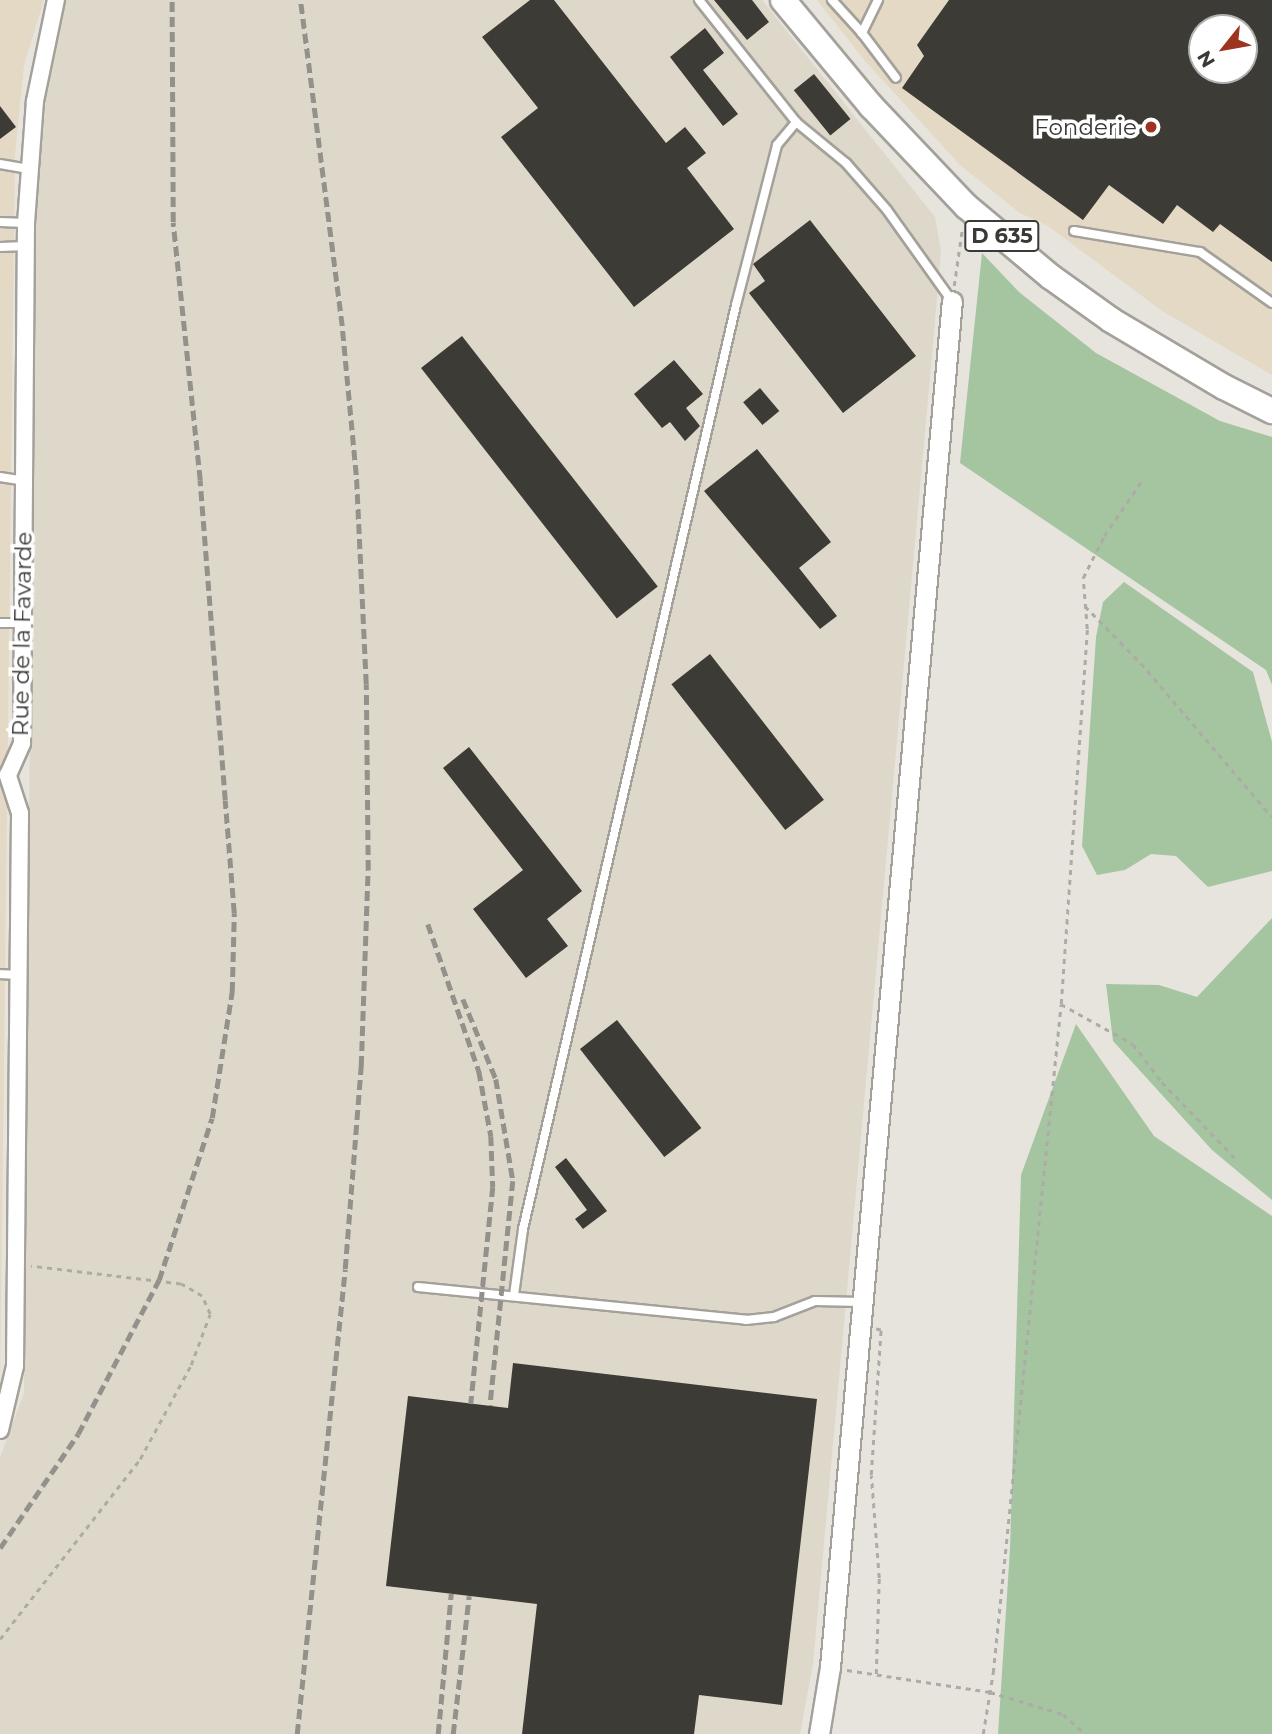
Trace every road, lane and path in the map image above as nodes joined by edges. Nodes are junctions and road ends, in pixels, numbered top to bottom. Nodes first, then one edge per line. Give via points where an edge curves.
1 (56, 0) edge
2 (699, 0) edge
3 (783, 0) edge
4 (832, 0) edge
5 (878, 0) edge
6 (862, 33) junction
7 (896, 78) dead end
8 (796, 122) junction
9 (0, 164) edge
10 (29, 169) junction
11 (966, 206) junction
12 (0, 222) edge
13 (26, 223) junction
14 (1074, 231) dead end
15 (0, 247) edge
16 (26, 247) junction
17 (952, 302) junction
18 (1272, 303) edge
19 (1272, 411) edge
20 (0, 477) edge
21 (1143, 480) dead end
22 (24, 481) junction
23 (1085, 606) junction
24 (0, 623) edge
25 (23, 623) junction
26 (4, 775) edge
27 (1272, 817) edge
28 (0, 974) edge
29 (20, 975) junction
30 (1060, 1004) junction
31 (1238, 1161) dead end
32 (16, 1264) junction
33 (418, 1287) dead end
34 (514, 1295) junction
35 (863, 1302) junction
36 (861, 1327) junction
37 (0, 1430) edge
38 (0, 1639) edge
39 (830, 1667) junction
40 (876, 1674) junction
41 (990, 1692) junction
42 (819, 1734) edge
43 (983, 1734) edge
44 (1085, 1734) edge

1 - 10 street, Rue de la Favarde via 40,68
2 - 8 lane
3 - 11 main road, D 635 via 871,106
4 - 6 lane
5 - 6 lane
6 - 7 lane
8 - 17 lane via 846,163 887,210
8 - 34 lane via 776,145 739,293 523,1228
9 - 10 lane
10 - 13 street, Rue de la Favarde
11 - 17 path
11 - 19 main road, D 635 via 1111,320
12 - 13 lane
13 - 16 street, Rue de la Favarde
14 - 18 lane via 1200,252
15 - 16 lane
16 - 22 street, Rue de la Favarde
17 - 35 street
20 - 22 lane
21 - 23 path via 1104,536 1083,578
22 - 25 street, Rue de la Favarde
23 - 27 path via 1141,663
23 - 30 path via 1080,769
24 - 25 lane
25 - 26 street, Rue de la Favarde via 22,743
26 - 29 street, Rue de la Favarde via 20,813
28 - 29 lane
29 - 32 street, Rue de la Favarde
30 - 31 path via 1133,1044 1161,1082
30 - 41 path
32 - 37 street, Rue de la Favarde via 12,1388
32 - 38 path via 181,1284 202,1296 210,1314 191,1365 140,1459
33 - 34 lane
34 - 35 lane via 746,1320 774,1317 815,1301
35 - 36 street
36 - 39 street
36 - 40 path via 881,1330 872,1475 879,1578
39 - 40 path
39 - 42 street
40 - 41 path
41 - 43 path
41 - 44 path via 1063,1714

